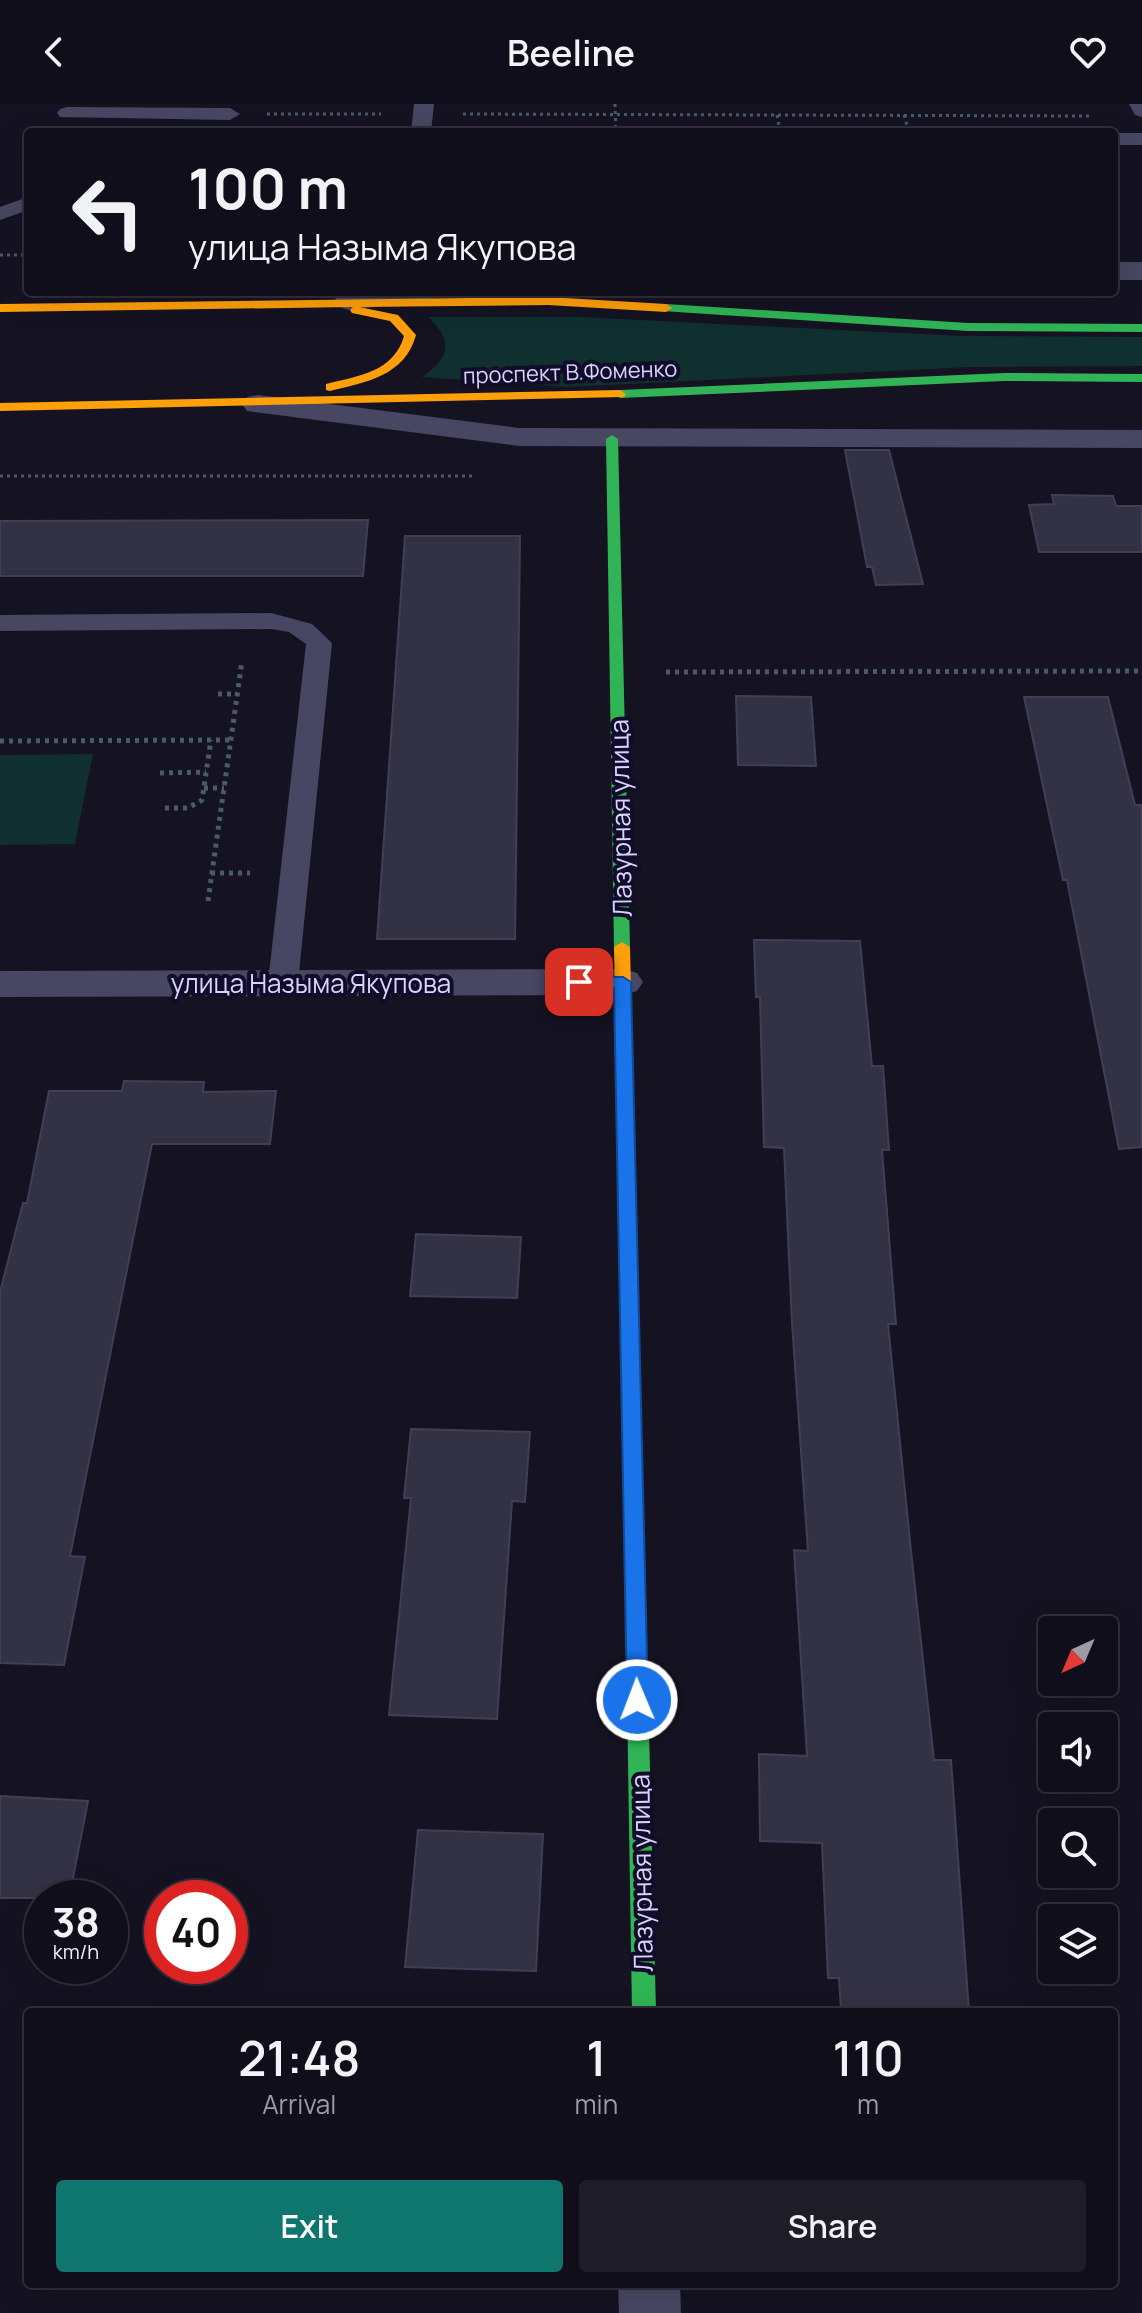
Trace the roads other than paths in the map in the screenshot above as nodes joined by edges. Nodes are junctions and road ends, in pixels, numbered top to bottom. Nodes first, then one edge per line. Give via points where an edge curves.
1 (1139, 104) edge
2 (1142, 111) edge
3 (66, 116) edge
4 (230, 117) edge
5 (1118, 139) edge
6 (1142, 139) edge
7 (24, 205) edge
8 (0, 214) edge
9 (1118, 271) edge
10 (1142, 271) edge
11 (390, 296) edge
12 (317, 305) junction
13 (0, 308) edge
14 (1142, 328) edge
15 (1142, 378) edge
16 (258, 404) junction
17 (0, 407) edge
18 (612, 439) junction
19 (1142, 439) edge
20 (0, 623) edge
21 (623, 982) junction
22 (283, 983) junction
23 (0, 984) edge
24 (644, 2008) edge
25 (649, 2288) edge
26 (650, 2313) edge

1 - 2 lane
3 - 4 lane
5 - 6 lane
7 - 8 lane
9 - 10 street
11 - 12 street
12 - 13 main road
12 - 14 main road via 548,301 968,327
12 - 16 main road via 394,318 410,335 408,351 374,376
15 - 16 main road, проспект В.Фоменко via 1004,377
16 - 17 main road, проспект В.Фоменко
16 - 18 street via 519,437
18 - 19 street
18 - 21 main road, Лазурная улица
20 - 22 lane via 289,623 319,643
21 - 22 street, улица Назыма Якупова
21 - 24 main road, Лазурная улица
22 - 23 street, улица Назыма Якупова
25 - 26 street

